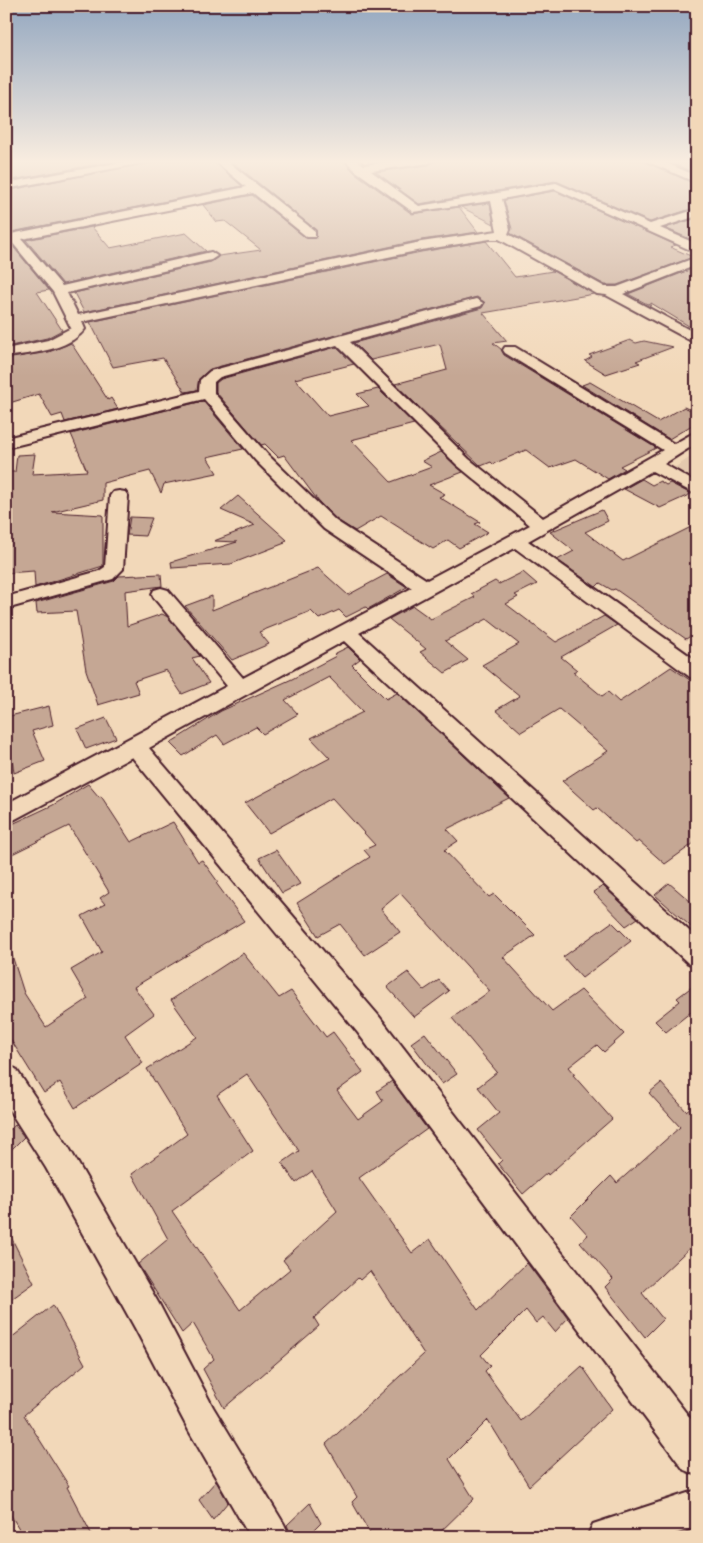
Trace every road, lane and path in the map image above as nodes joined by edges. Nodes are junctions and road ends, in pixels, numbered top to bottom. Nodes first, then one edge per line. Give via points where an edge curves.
1 (40, 232) edge
2 (309, 232) edge
3 (502, 232) edge
4 (661, 232) edge
5 (311, 234) dead end
6 (501, 235) junction
7 (10, 238) edge
8 (697, 249) edge
9 (211, 256) dead end
10 (697, 261) edge
11 (58, 291) junction
12 (610, 292) junction
13 (476, 303) dead end
14 (74, 320) junction
15 (340, 340) junction
16 (697, 340) edge
17 (510, 350) dead end
18 (6, 353) edge
19 (207, 394) junction
20 (697, 436) edge
21 (6, 443) edge
22 (674, 450) junction
23 (652, 464) junction
24 (697, 490) edge
25 (119, 496) dead end
26 (542, 526) junction
27 (515, 540) junction
28 (426, 588) junction
29 (161, 594) dead end
30 (6, 603) edge
31 (345, 631) junction
32 (697, 672) edge
33 (240, 688) junction
34 (134, 745) junction
35 (6, 815) edge
36 (697, 955) edge
37 (6, 1079) edge
38 (697, 1457) edge
39 (697, 1508) edge
40 (271, 1537) edge
41 (606, 1537) edge

1 - 7 street
2 - 5 street
3 - 6 street
4 - 8 street
6 - 12 street via 602,291
6 - 14 street via 421,246
7 - 11 street
9 - 11 street
10 - 12 street
11 - 14 street
12 - 16 street
13 - 15 street
14 - 18 street via 78,329 54,344
15 - 19 street via 215,374 208,378
15 - 26 street via 463,462
17 - 22 street
19 - 21 street
19 - 28 street via 261,457 330,525
20 - 22 street
22 - 23 street
23 - 24 street
23 - 26 street
25 - 30 street via 114,569 106,576
26 - 27 street
27 - 28 street
27 - 32 street
28 - 31 street
29 - 33 street
31 - 33 street
31 - 36 street
33 - 34 street
34 - 35 street
34 - 38 street via 368,1024
37 - 40 street via 57,1157 201,1419
39 - 41 street

